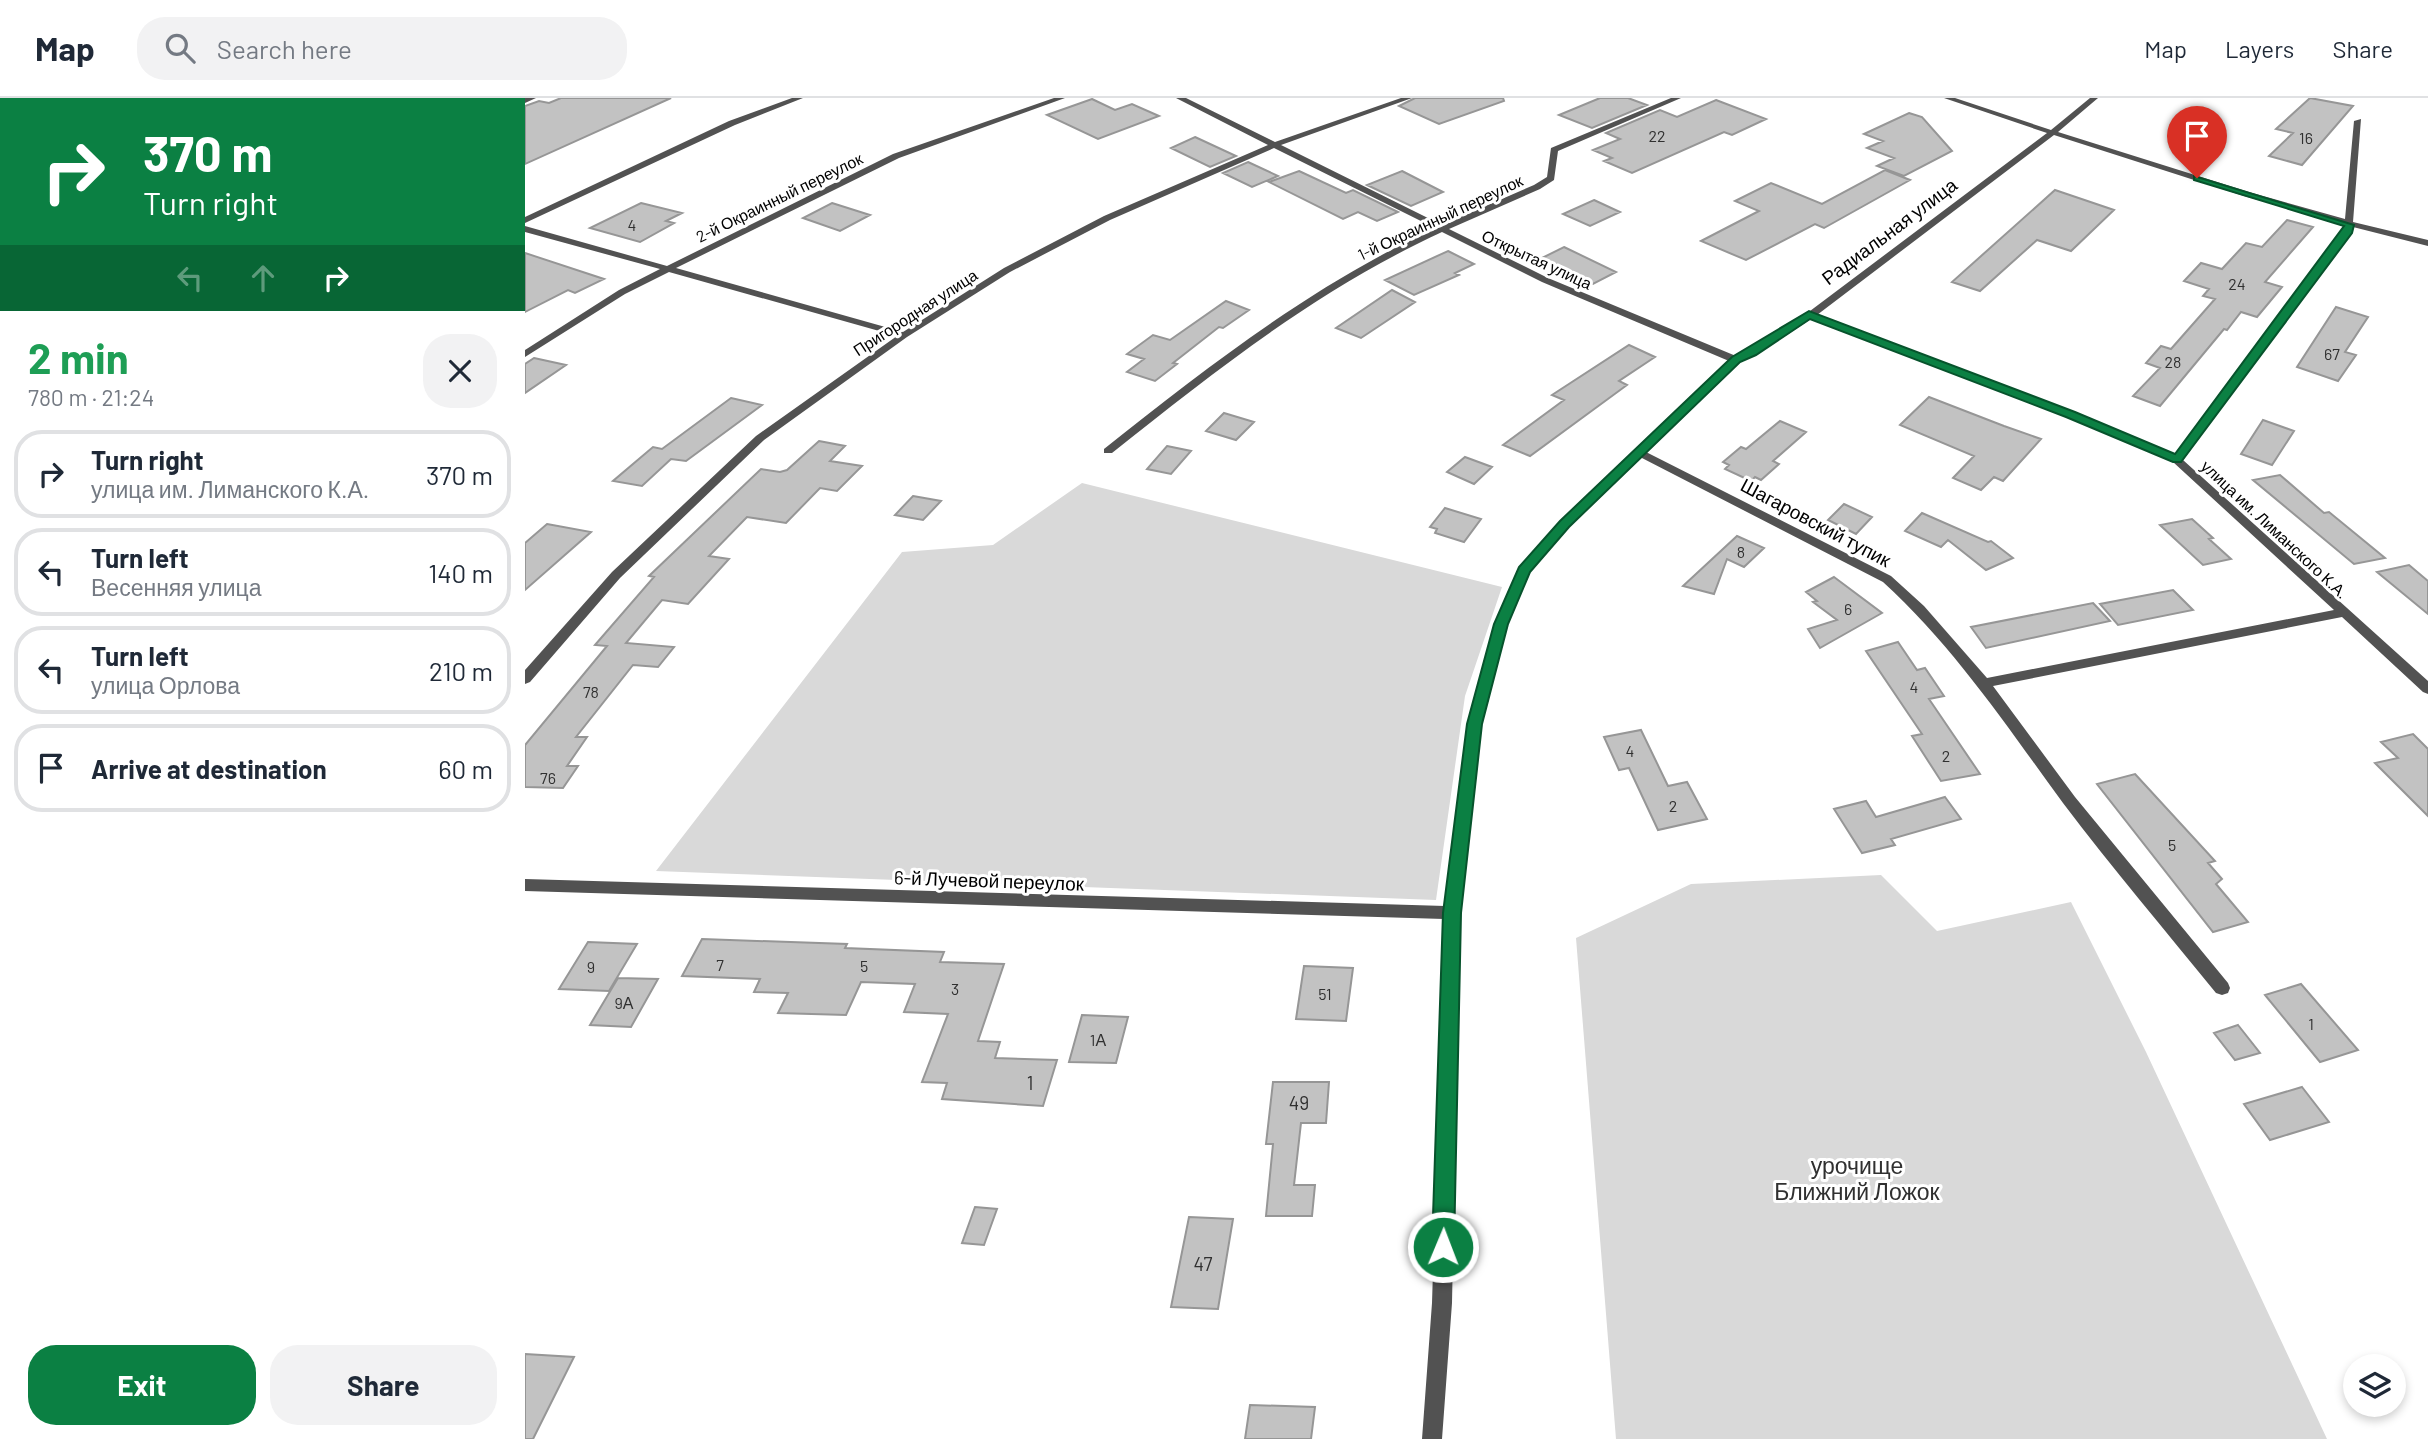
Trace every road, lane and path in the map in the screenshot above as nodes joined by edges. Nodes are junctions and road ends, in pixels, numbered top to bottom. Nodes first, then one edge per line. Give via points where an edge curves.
1 (532, 98) edge
2 (780, 98) edge
3 (1061, 98) edge
4 (1180, 98) edge
5 (1408, 98) edge
6 (1677, 98) edge
7 (1948, 98) edge
8 (2094, 98) edge
9 (795, 99) edge
10 (525, 101) edge
11 (2358, 121) dead end
12 (2054, 133) junction
13 (1275, 145) junction
14 (525, 220) edge
15 (2350, 225) junction
16 (525, 229) edge
17 (1440, 229) junction
18 (2428, 243) edge
19 (668, 268) junction
20 (1809, 315) junction
21 (904, 335) junction
22 (525, 354) edge
23 (1736, 360) junction
24 (1108, 451) dead end
25 (1638, 452) junction
26 (2177, 460) junction
27 (2342, 613) junction
28 (525, 679) edge
29 (1984, 683) junction
30 (2428, 689) edge
31 (525, 885) edge
32 (1452, 913) junction
33 (2222, 988) dead end
34 (1433, 1439) edge

1 - 10 street
2 - 9 street
3 - 19 street, 2-й Окраинный переулок via 896,156
4 - 13 street, Открытая улица
5 - 13 street, Пригородная улица
6 - 17 street, 1-й Окраинный переулок via 1554,150 1551,178
7 - 12 street
8 - 12 street, Радиальная улица
9 - 14 street via 732,123
11 - 15 street
12 - 15 street
12 - 20 street, Радиальная улица
13 - 17 street, Открытая улица
13 - 21 street, Пригородная улица via 1107,218 1007,270
15 - 18 street
15 - 26 street
16 - 19 street
17 - 23 street, Открытая улица via 1545,280
17 - 24 street, 1-й Окраинный переулок via 1345,278 1243,344
19 - 21 street
19 - 22 street, 2-й Окраинный переулок
20 - 23 street, Радиальная улица
20 - 26 street, улица им. Лиманского К.А.
21 - 28 street, Пригородная улица via 760,438 616,575
23 - 25 street, Радиальная улица
25 - 29 street, Шагаровский тупик via 1887,579 1920,609
25 - 32 street, Радиальная улица via 1524,570 1501,624 1475,724
26 - 27 street, улица им. Лиманского К.А.
27 - 29 street
27 - 30 street, улица им. Лиманского К.А.
29 - 33 street, Шагаровский тупик via 2070,801
31 - 32 street, 6-й Лучевой переулок
32 - 34 street, Радиальная улица via 1442,1303

